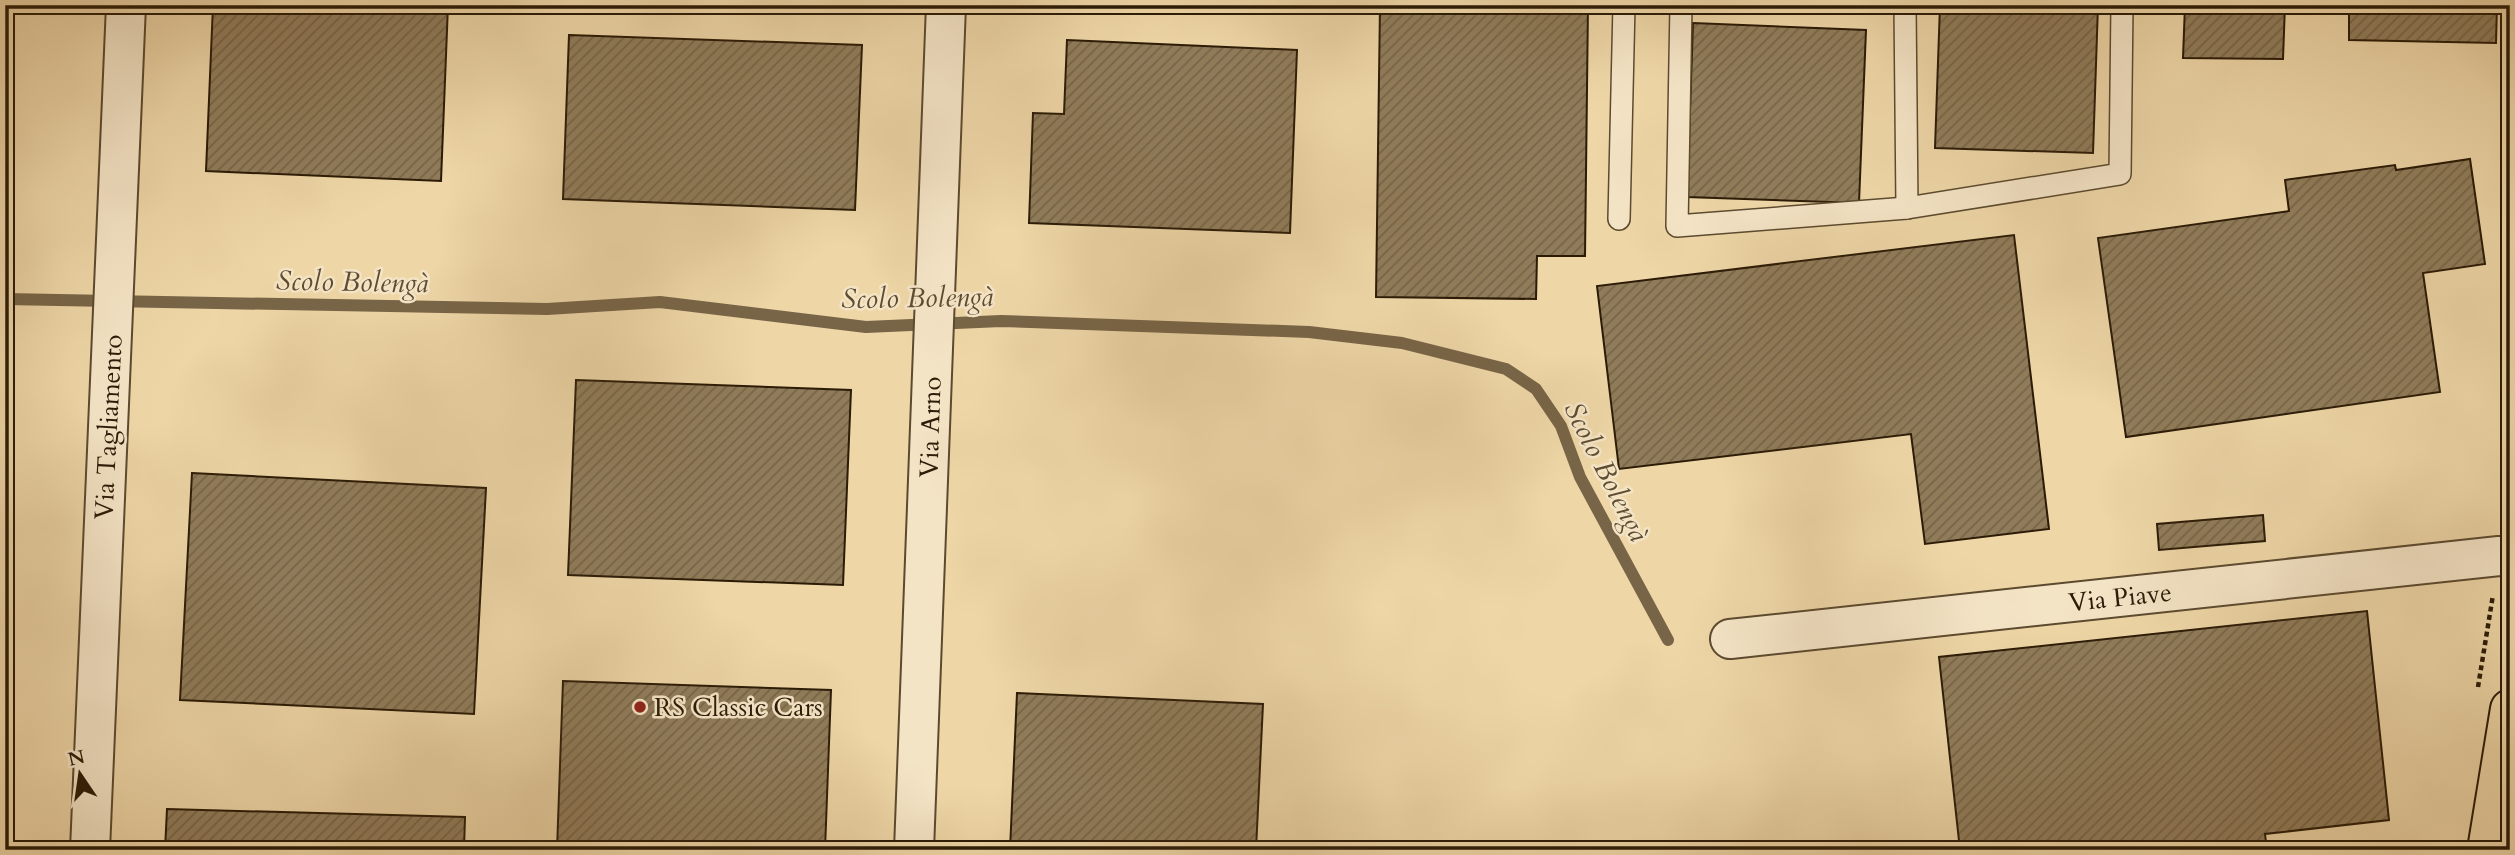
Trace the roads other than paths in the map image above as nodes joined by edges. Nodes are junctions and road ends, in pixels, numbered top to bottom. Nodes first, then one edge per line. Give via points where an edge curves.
1 (126, 5) edge
2 (946, 5) edge
3 (1624, 5) edge
4 (1681, 5) edge
5 (1905, 5) edge
6 (2122, 5) edge
7 (1907, 208) junction
8 (1619, 219) dead end
9 (2505, 556) edge
10 (1730, 639) dead end
11 (2510, 709) edge
12 (90, 850) edge
13 (915, 850) edge
14 (2487, 850) edge

1 - 12 street, Via Tagliamento
2 - 13 street, Via Arno
3 - 8 lane
4 - 7 lane via 1677,226
5 - 7 lane
6 - 7 lane via 2120,174
9 - 10 street, Via Piave
11 - 14 main road

